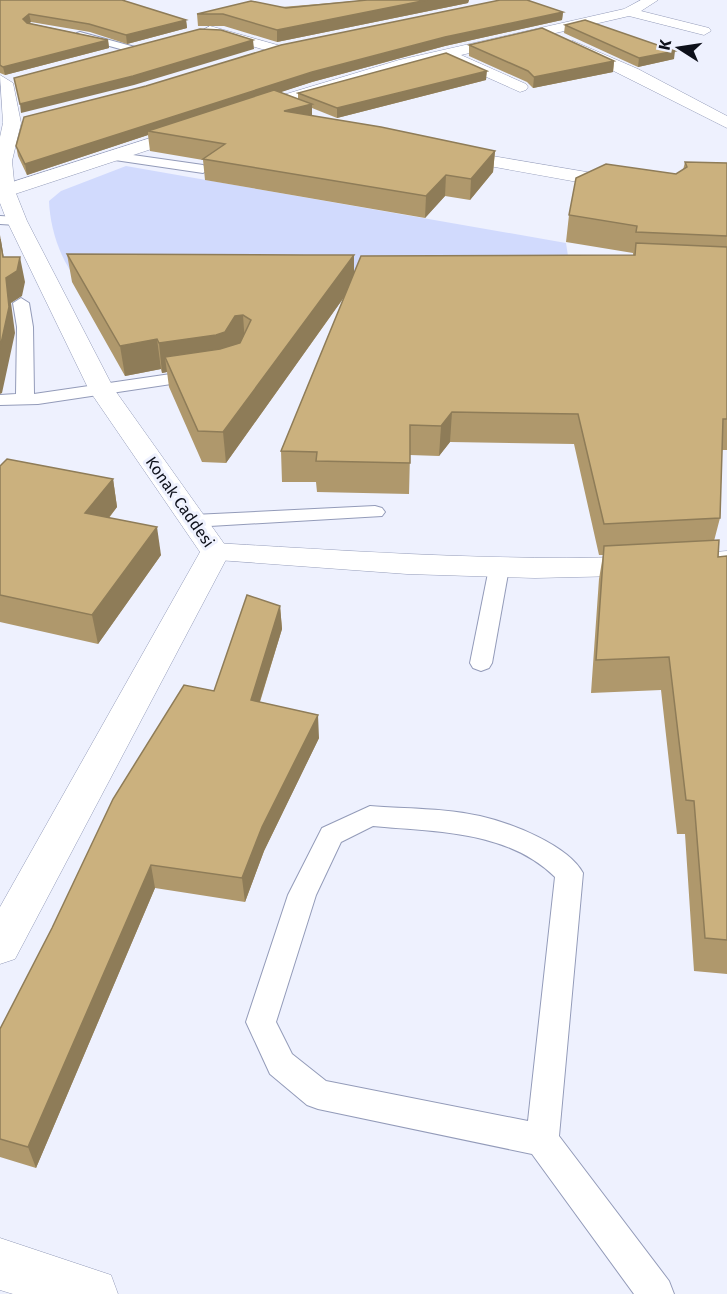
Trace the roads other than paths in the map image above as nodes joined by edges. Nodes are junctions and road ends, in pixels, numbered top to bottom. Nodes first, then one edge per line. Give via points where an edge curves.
1 (651, 0) edge
2 (628, 12) junction
3 (200, 31) edge
4 (542, 31) junction
5 (704, 31) dead end
6 (68, 33) edge
7 (136, 47) joint
8 (446, 53) junction
9 (254, 56) edge
10 (98, 58) edge
11 (10, 80) edge
12 (520, 87) dead end
13 (276, 102) junction
14 (307, 113) edge
15 (232, 116) edge
16 (210, 123) edge
17 (727, 123) edge
18 (433, 151) edge
19 (112, 156) junction
20 (203, 169) edge
21 (640, 187) edge
22 (5, 191) junction
23 (8, 221) edge
24 (21, 303) dead end
25 (211, 373) edge
26 (102, 390) junction
27 (25, 399) junction
28 (0, 400) edge
29 (375, 512) dead end
30 (193, 520) junction
31 (215, 552) junction
32 (727, 560) edge
33 (500, 568) junction
34 (481, 663) dead end
35 (0, 946) edge
36 (542, 1140) junction
37 (18, 1278) edge
38 (92, 1294) edge
39 (656, 1294) edge

1 - 2 street
2 - 4 street
2 - 5 street
3 - 9 street via 223,32 282,48
4 - 8 street
4 - 17 street via 632,72
6 - 7 lane
7 - 10 street
8 - 12 street
8 - 13 street
11 - 22 street, Konak Caddesi via 17,122 3,160
13 - 14 street
13 - 15 street
16 - 19 street
18 - 21 street
19 - 20 lane
19 - 22 street
22 - 23 street, Konak Caddesi
23 - 26 street, Konak Caddesi
24 - 27 lane
25 - 26 lane
26 - 27 lane
26 - 30 street, Konak Caddesi
27 - 28 lane
29 - 30 lane
30 - 31 street, Konak Caddesi
31 - 33 street
31 - 35 street, Konak Caddesi
32 - 33 street via 681,565
33 - 34 lane
36 - 36 lane via 569,873 547,852 480,826 370,816 331,835 302,895 261,1022 282,1064 318,1094
36 - 39 lane
37 - 38 street

